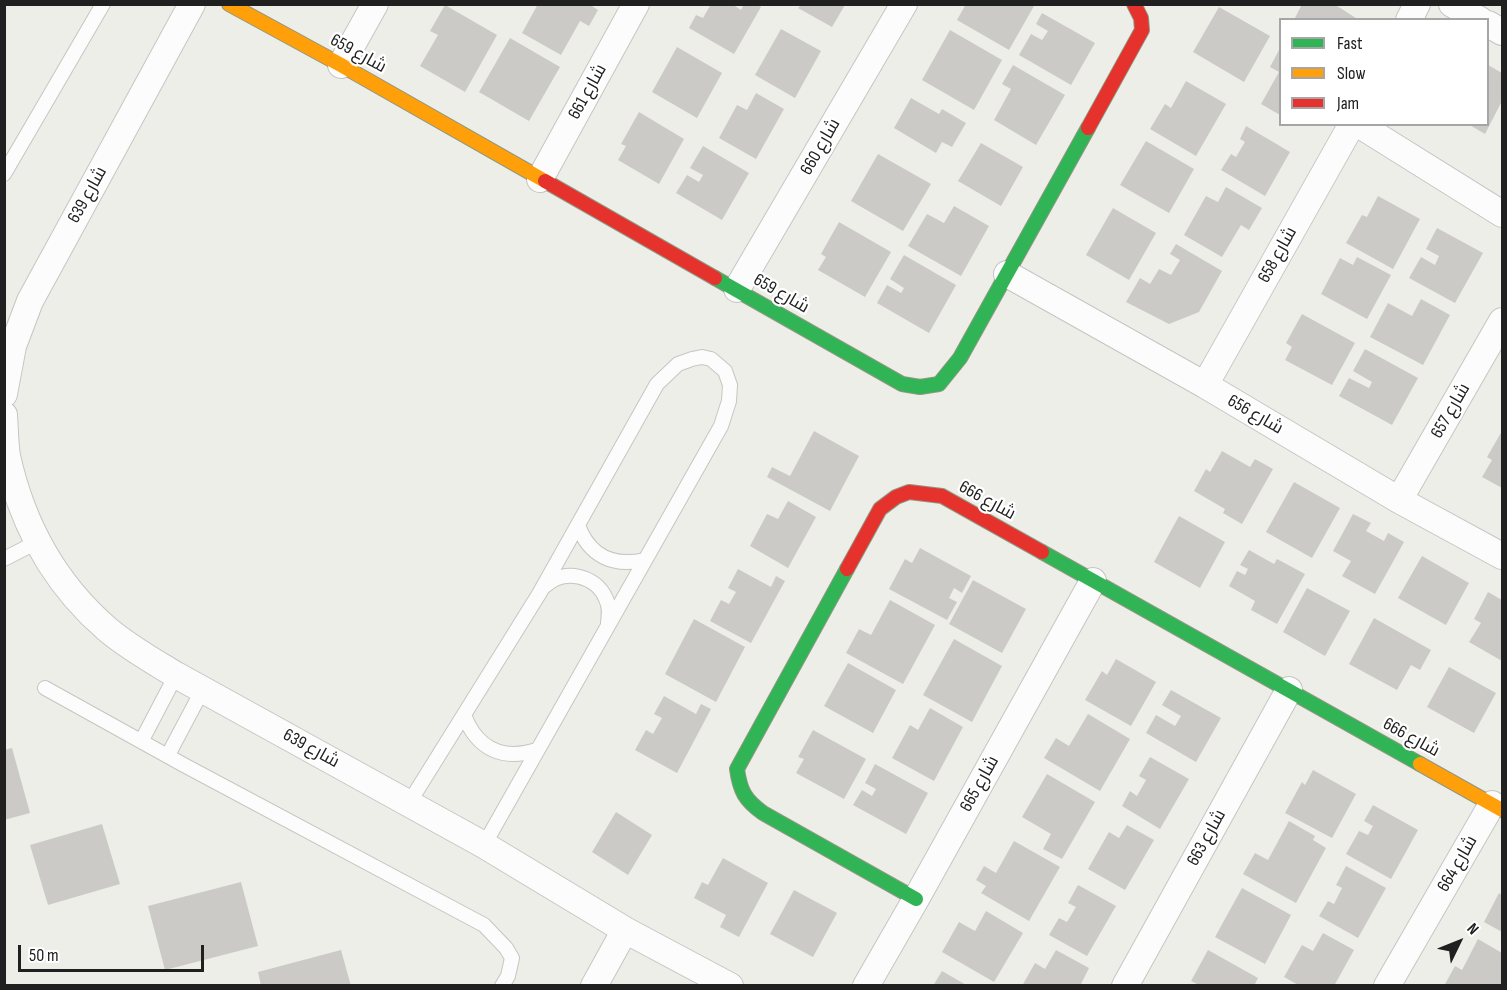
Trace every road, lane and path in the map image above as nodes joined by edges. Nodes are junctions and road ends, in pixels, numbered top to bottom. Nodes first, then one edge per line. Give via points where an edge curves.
1 (103, 4) edge
2 (192, 4) edge
3 (229, 4) edge
4 (375, 4) edge
5 (636, 4) edge
6 (904, 4) edge
7 (1134, 4) edge
8 (1417, 4) edge
9 (1452, 4) edge
10 (1410, 18) edge
11 (1476, 18) edge
12 (1489, 25) edge
13 (1503, 32) edge
14 (341, 65) junction
15 (1351, 126) edge
16 (1361, 126) edge
17 (4, 174) edge
18 (540, 179) junction
19 (1503, 214) edge
20 (1007, 274) junction
21 (737, 290) junction
22 (1503, 321) edge
23 (1204, 385) junction
24 (4, 394) edge
25 (4, 415) edge
26 (1399, 500) junction
27 (578, 525) junction
28 (37, 542) junction
29 (1503, 556) edge
30 (4, 559) edge
31 (645, 560) junction
32 (1093, 581) junction
33 (539, 594) junction
34 (608, 625) junction
35 (176, 675) junction
36 (45, 688) dead end
37 (203, 689) junction
38 (1289, 690) junction
39 (464, 715) junction
40 (142, 740) junction
41 (537, 750) junction
42 (168, 755) junction
43 (409, 803) junction
44 (1497, 807) edge
45 (483, 845) junction
46 (916, 899) junction
47 (625, 930) junction
48 (502, 986) edge
49 (594, 986) edge
50 (730, 986) edge
51 (866, 986) edge
52 (1125, 986) edge
53 (1387, 986) edge

1 - 17 lane
2 - 24 street, شارع 639 via 30,301 13,346
3 - 14 street, شارع 659
4 - 14 street
5 - 18 street, شارع 661
6 - 21 street, شارع 660
7 - 20 street, شارع 659 via 1142,18 1142,30
8 - 10 street
9 - 11 street
12 - 13 street
14 - 18 street, شارع 659
15 - 23 street, شارع 658
16 - 19 street
18 - 21 street, شارع 659
20 - 21 street, شارع 659 via 960,358 939,384 920,387 902,384
20 - 23 street, شارع 656
22 - 26 street, شارع 657
23 - 26 street, شارع 656
25 - 28 street, شارع 639 via 7,455
26 - 29 street, شارع 656
27 - 31 lane via 587,543 603,556 623,562
27 - 31 lane via 657,384 678,364 702,357 711,359 725,371 730,385 721,426
27 - 33 lane
28 - 30 lane
28 - 35 street, شارع 639 via 70,592 108,629
31 - 34 lane
32 - 38 street, شارع 666
32 - 46 street, شارع 665
32 - 46 street, شارع 666 via 942,496 909,491 894,497 874,519 737,769 743,795 758,809
33 - 34 lane via 560,577 587,579 606,598
33 - 39 lane
34 - 41 lane
35 - 37 street, شارع 639
35 - 40 lane
36 - 40 lane
37 - 42 lane
37 - 43 street, شارع 639
38 - 44 street, شارع 666
38 - 52 street, شارع 663
39 - 41 lane via 473,734 489,748 513,755
39 - 43 lane
40 - 42 lane
41 - 45 lane
42 - 48 lane via 484,925 512,958
43 - 45 street, شارع 639
44 - 53 street, شارع 664
45 - 47 street, شارع 639
46 - 51 street, شارع 665
47 - 49 street
47 - 50 street, شارع 639

